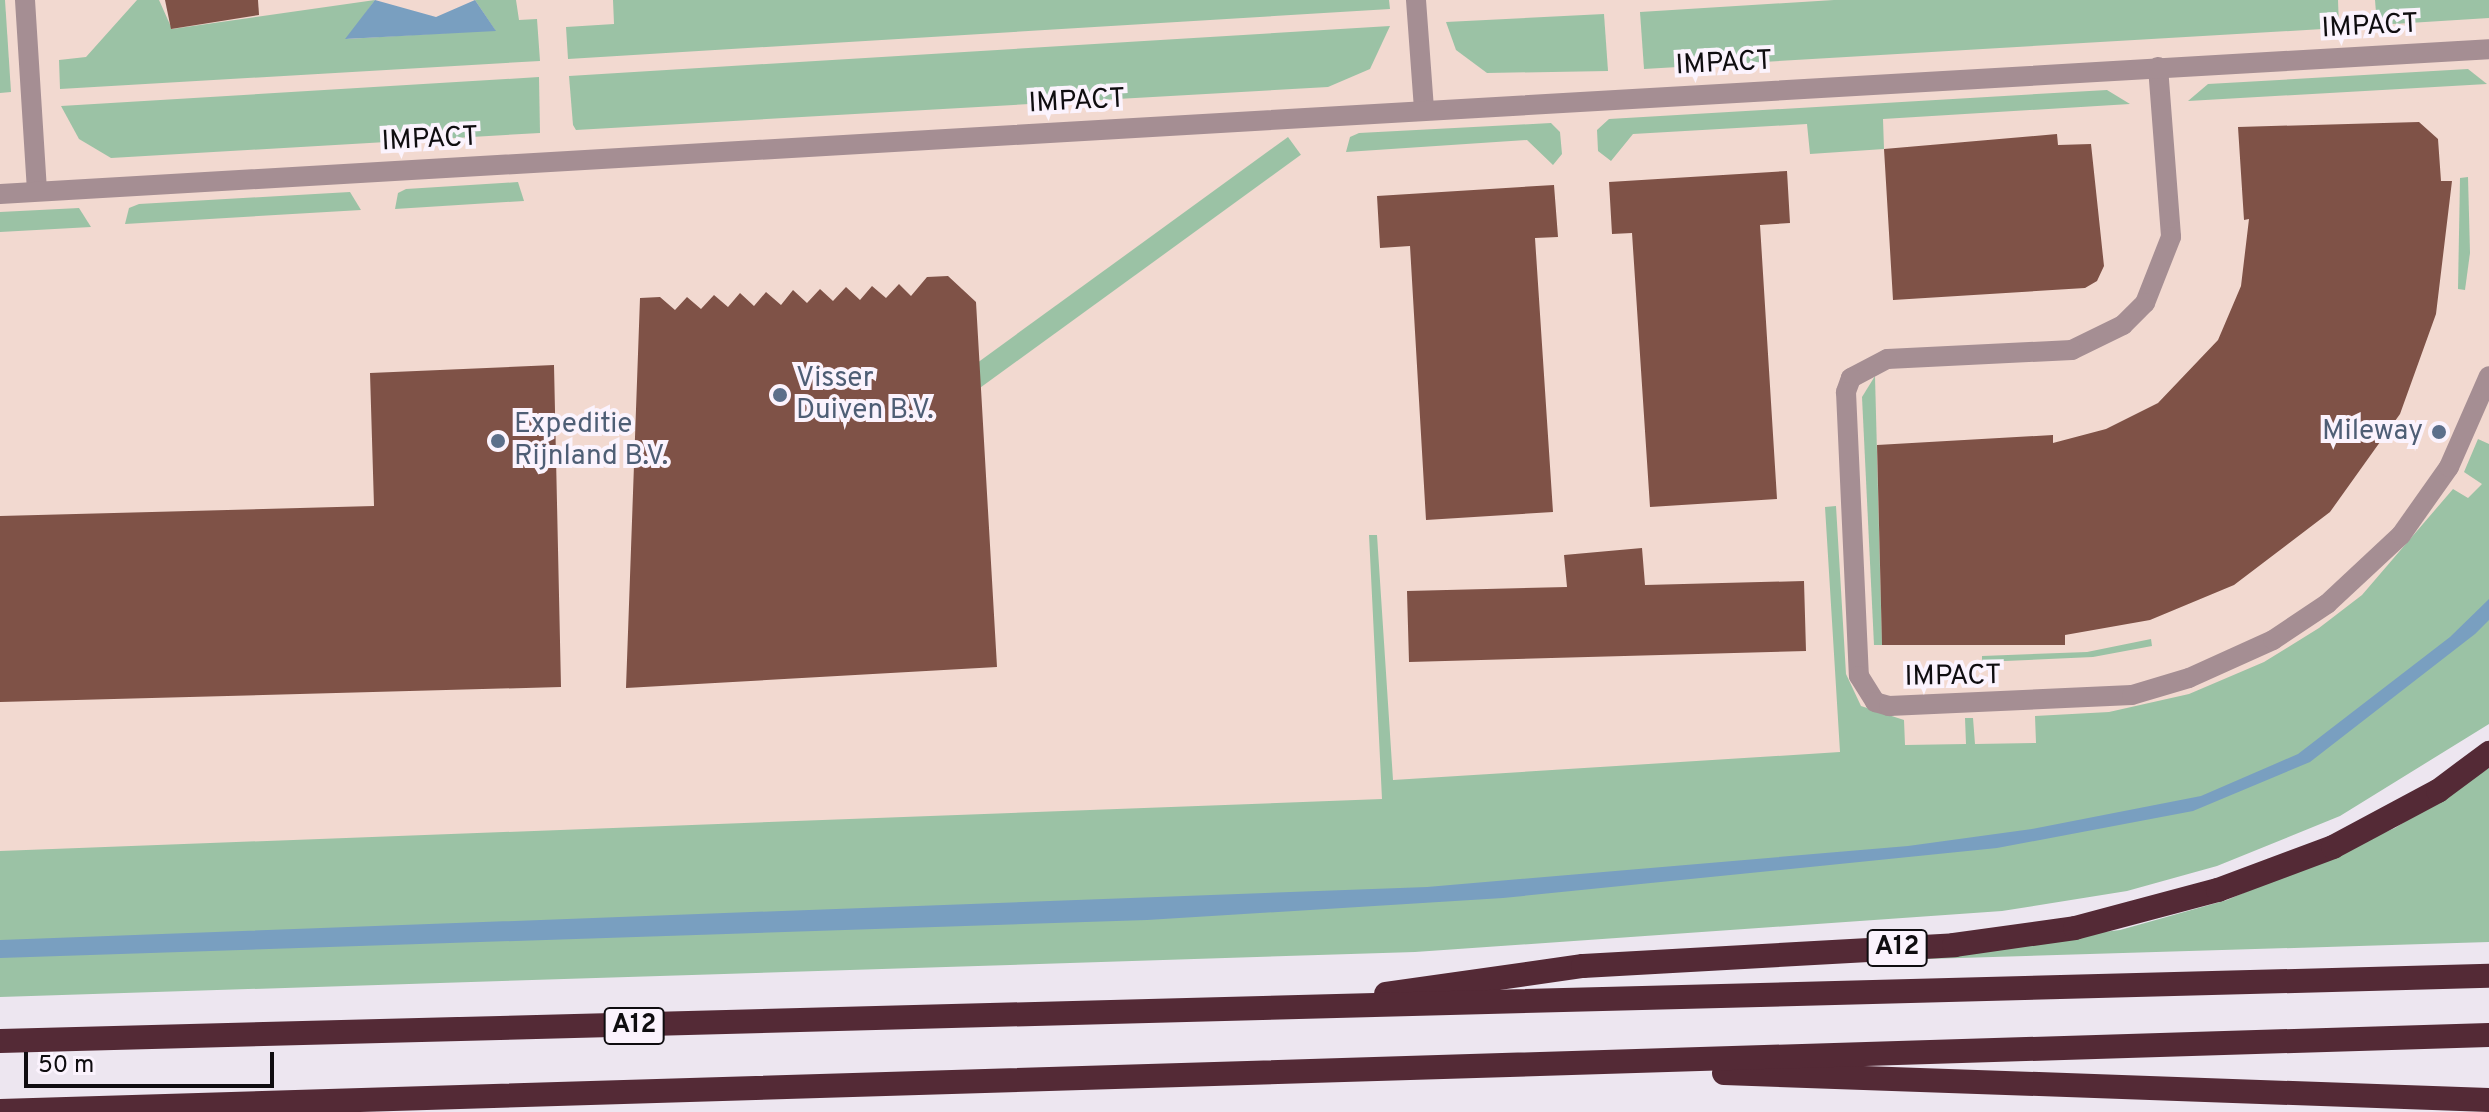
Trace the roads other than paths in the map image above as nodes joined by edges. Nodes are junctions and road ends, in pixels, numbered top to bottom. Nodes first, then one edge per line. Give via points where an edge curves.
1 (25, 0) edge
2 (1416, 0) edge
3 (2489, 49) edge
4 (2158, 67) junction
5 (1424, 109) junction
6 (37, 191) junction
7 (0, 194) edge
8 (2489, 376) edge
9 (2489, 753) edge
10 (2489, 976) edge
11 (1269, 1011) junction
12 (2489, 1035) edge
13 (0, 1041) edge
14 (1498, 1065) junction
15 (2489, 1100) edge
16 (0, 1111) edge

1 - 6 street
2 - 5 street
3 - 4 street, IMPACT
4 - 5 street, IMPACT
4 - 8 street, IMPACT via 2171,237 2158,281 2138,310 2097,342 2072,350 1887,359 1851,378 1846,392 1859,676 1875,702 1946,705 2132,695 2189,678 2273,640 2327,604 2401,535 2449,467
5 - 6 street, IMPACT
6 - 7 street, IMPACT
9 - 11 highway, A12 via 2438,791 2333,847 2218,890 2075,928 1954,945 1583,966
10 - 11 highway, A12
11 - 13 highway, A12
12 - 14 highway
14 - 15 highway
14 - 16 highway

